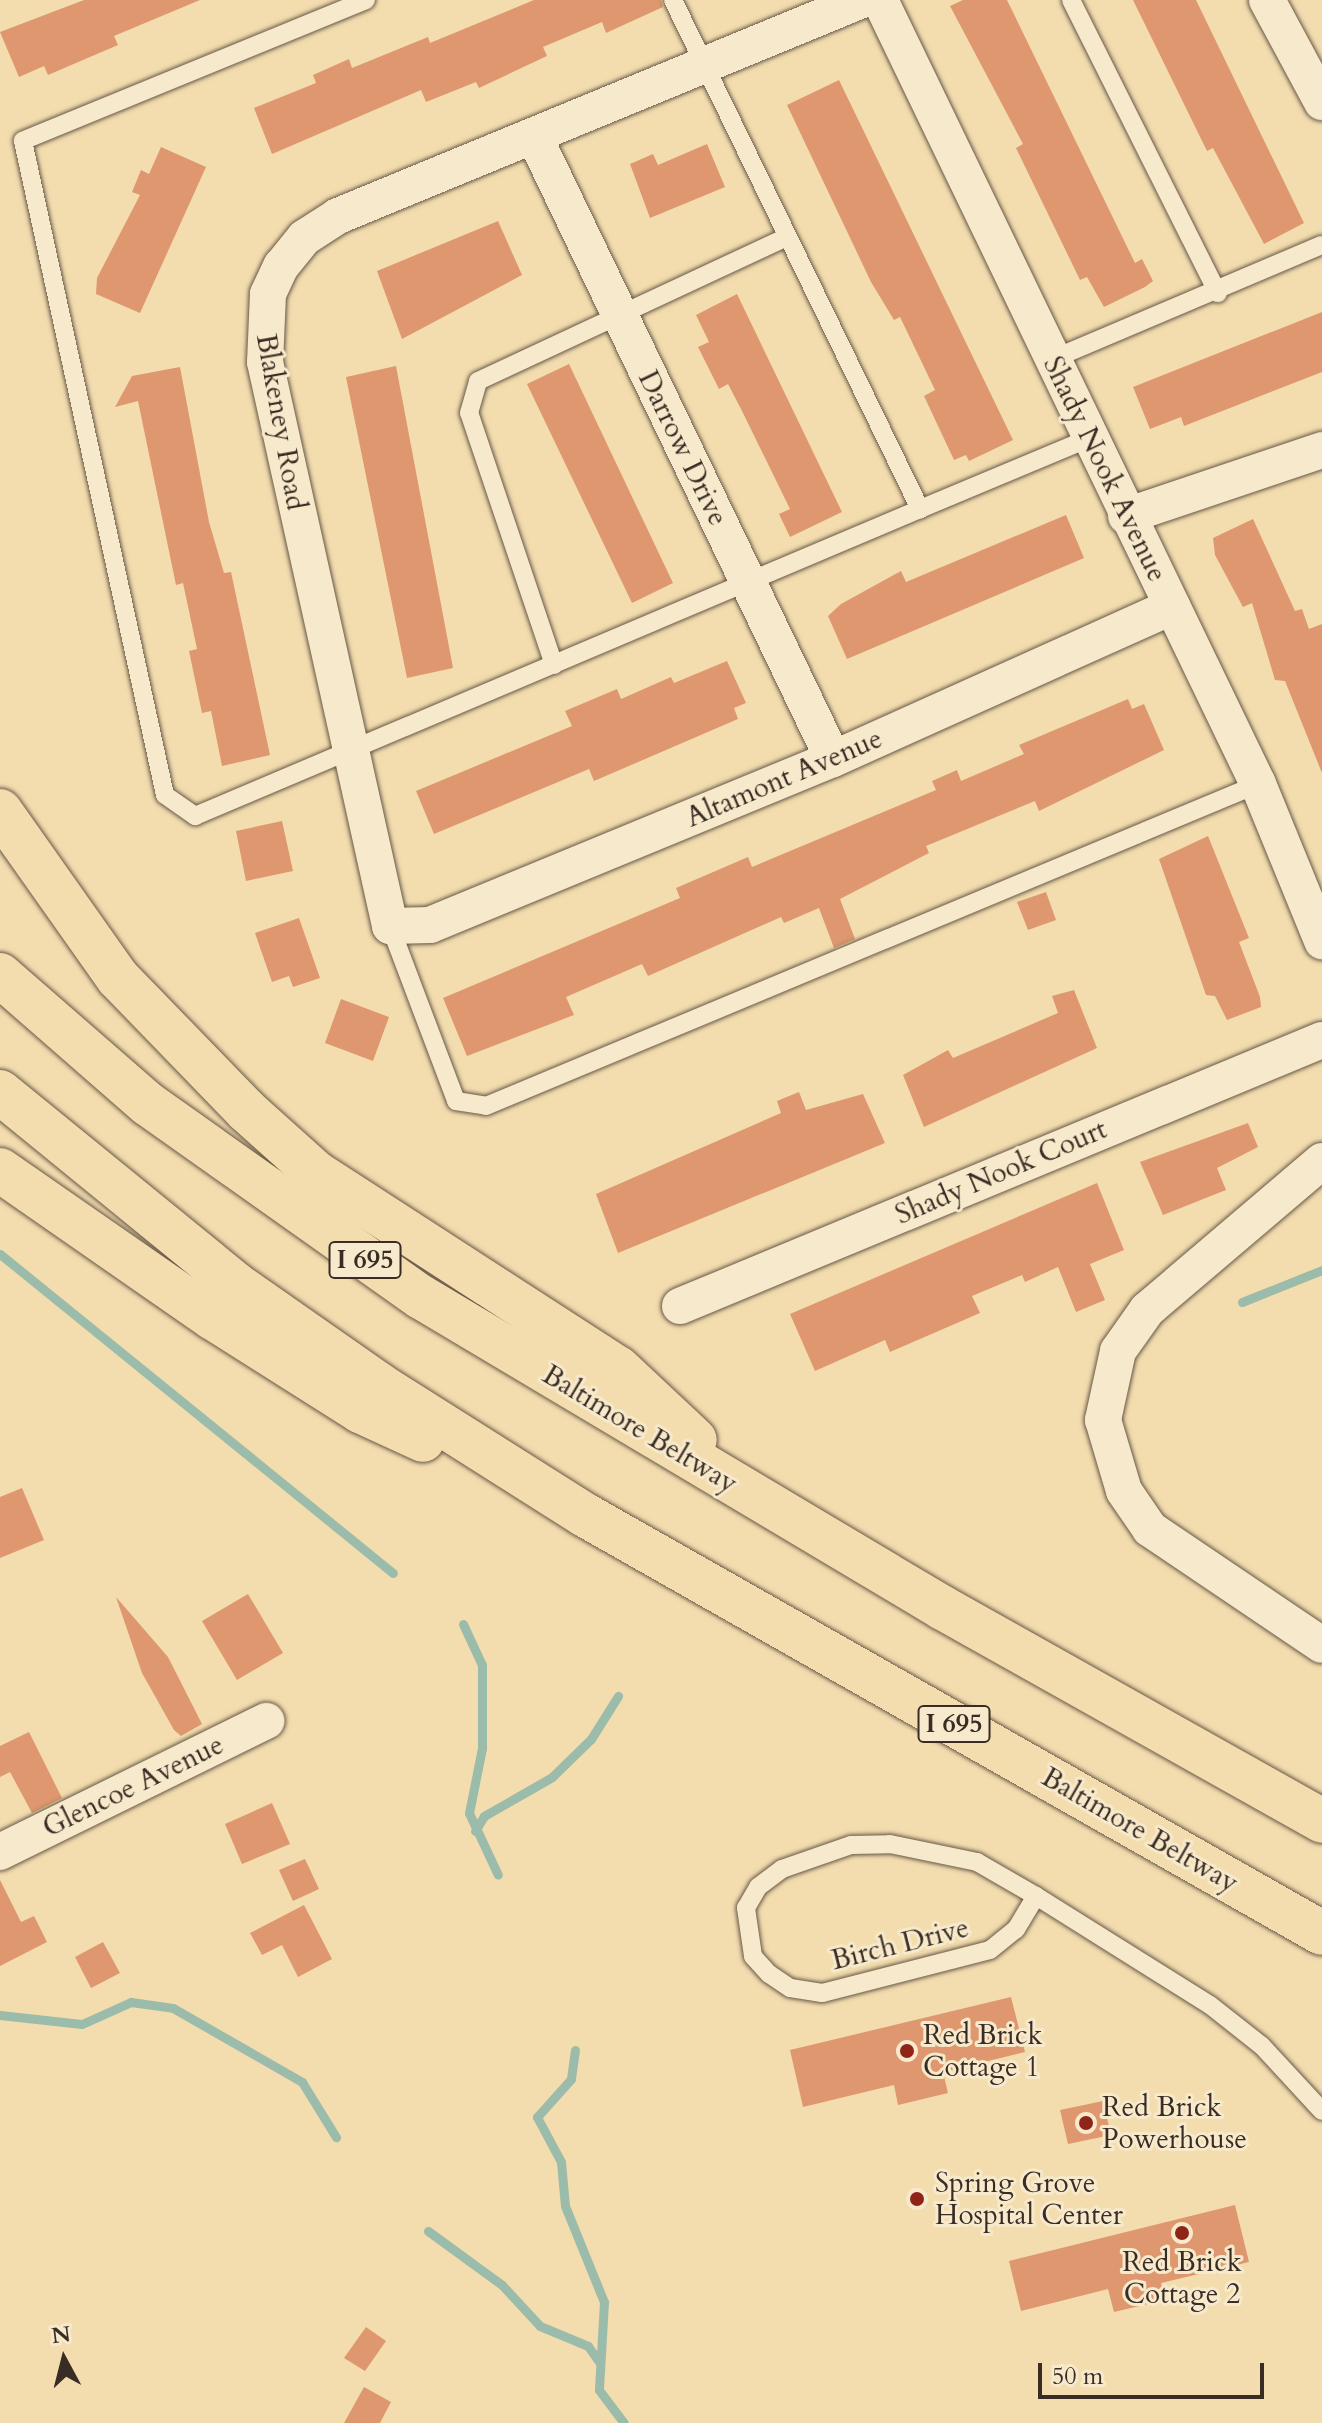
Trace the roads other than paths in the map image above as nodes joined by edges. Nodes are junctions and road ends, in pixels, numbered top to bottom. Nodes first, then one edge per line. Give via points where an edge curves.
1 (366, 0) edge
2 (673, 0) edge
3 (862, 0) edge
4 (880, 0) edge
5 (1071, 0) edge
6 (1267, 0) edge
7 (703, 66) junction
8 (1322, 102) edge
9 (534, 136) junction
10 (787, 237) junction
11 (1322, 245) edge
12 (1218, 293) junction
13 (618, 314) junction
14 (1053, 359) junction
15 (1090, 438) junction
16 (1322, 450) edge
17 (920, 509) junction
18 (1126, 516) junction
19 (748, 582) junction
20 (1172, 607) junction
21 (554, 665) junction
22 (347, 752) junction
23 (833, 759) junction
24 (1258, 784) junction
25 (0, 811) edge
26 (390, 926) junction
27 (1322, 941) edge
28 (0, 975) edge
29 (1322, 1040) edge
30 (0, 1092) edge
31 (1322, 1161) edge
32 (0, 1170) edge
33 (680, 1306) dead end
34 (761, 1501) junction
35 (585, 1515) junction
36 (1322, 1645) edge
37 (266, 1721) dead end
38 (1322, 1821) edge
39 (0, 1852) edge
40 (1036, 1896) junction
41 (1322, 1933) edge
42 (1322, 2111) edge

1 - 22 lane via 23,141 165,795 195,816
2 - 7 lane
3 - 7 street, Blakeney Road
4 - 14 street, Shady Nook Avenue
5 - 12 lane
6 - 8 street
7 - 9 street, Blakeney Road
7 - 10 lane
9 - 13 street, Darrow Drive
9 - 22 street, Blakeney Road via 338,216 304,238 268,294 265,362
10 - 13 lane
10 - 17 lane
11 - 12 lane
12 - 14 lane
13 - 19 street, Darrow Drive
13 - 21 lane via 492,371 471,395 469,413
14 - 15 street, Shady Nook Avenue
15 - 17 lane
15 - 18 street, Shady Nook Avenue
16 - 18 street
17 - 19 lane
18 - 20 street, Shady Nook Avenue
19 - 21 lane
19 - 23 street, Darrow Drive
20 - 23 street, Altamont Avenue
20 - 24 street, Shady Nook Avenue
21 - 22 lane
22 - 26 street, Blakeney Road
23 - 26 street, Altamont Avenue via 430,925
24 - 26 lane via 486,1106 456,1101
24 - 27 street, Shady Nook Avenue
25 - 34 highway via 118,978 247,1111 316,1173 618,1368
28 - 34 highway, Baltimore Beltway / I 695 via 148,1104 277,1202
29 - 33 street, Shady Nook Court
30 - 35 highway, Baltimore Beltway / I 695 via 235,1284
31 - 36 street via 1147,1310 1118,1351 1103,1420 1124,1491 1150,1529
32 - 35 highway via 360,1411
34 - 38 highway, Baltimore Beltway / I 695
35 - 41 highway, Baltimore Beltway / I 695
37 - 39 street, Glencoe Avenue
40 - 40 lane, Birch Drive via 977,1862 890,1844 851,1845 782,1869 758,1887 746,1908 753,1956 769,1974 790,1988 822,1993 990,1950 1016,1929
40 - 42 lane, Birch Drive via 1210,2005 1273,2056

